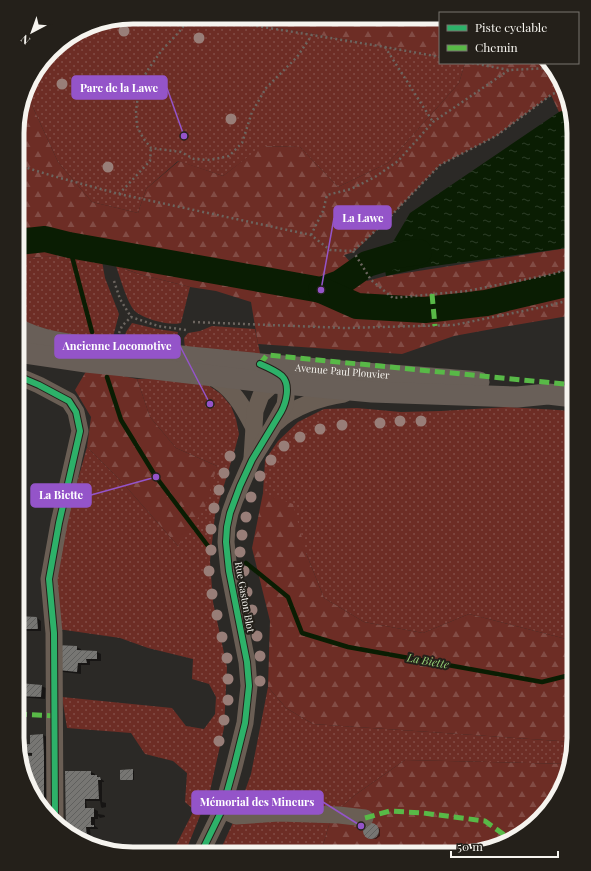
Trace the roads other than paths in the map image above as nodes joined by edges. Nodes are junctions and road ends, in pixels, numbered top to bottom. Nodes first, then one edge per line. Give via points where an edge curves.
1 (24, 332) edge
2 (67, 344) junction
3 (24, 348) edge
4 (24, 350) edge
5 (260, 364) junction
6 (208, 375) junction
7 (398, 376) junction
8 (24, 379) edge
9 (281, 381) junction
10 (372, 392) junction
11 (548, 394) junction
12 (567, 396) edge
13 (254, 428) junction
14 (272, 428) junction
15 (252, 460) junction
16 (222, 810) junction
17 (56, 815) edge
18 (365, 818) dead end
19 (204, 847) edge

1 - 2 main road, Avenue Paul Plouvier
2 - 3 street
2 - 5 main road, Avenue Paul Plouvier
4 - 6 main road, Avenue Paul Plouvier via 86,362
5 - 7 main road, Avenue Paul Plouvier
5 - 9 street
6 - 9 main road, Avenue Paul Plouvier
6 - 13 street, Rue Gaston Blot via 223,383 232,393 245,409
7 - 9 street via 364,379 292,375
7 - 11 main road, Avenue Paul Plouvier via 527,386
8 - 17 street via 69,401 76,412 80,431 58,523 49,579 54,633
9 - 10 main road, Avenue Paul Plouvier
9 - 13 street, Rue Gaston Blot via 261,395 255,411
9 - 14 street, Rue Gaston Blot via 286,397
10 - 11 main road, Avenue Paul Plouvier via 517,397
10 - 14 street, Rue Gaston Blot via 324,397 291,412
11 - 12 main road, Avenue Paul Plouvier
13 - 15 street, Rue Gaston Blot
14 - 15 street, Rue Gaston Blot
15 - 16 street, Rue Gaston Blot via 234,499 226,542 249,686 245,723
16 - 18 street via 236,816 278,813
16 - 19 street, Rue Gaston Blot

